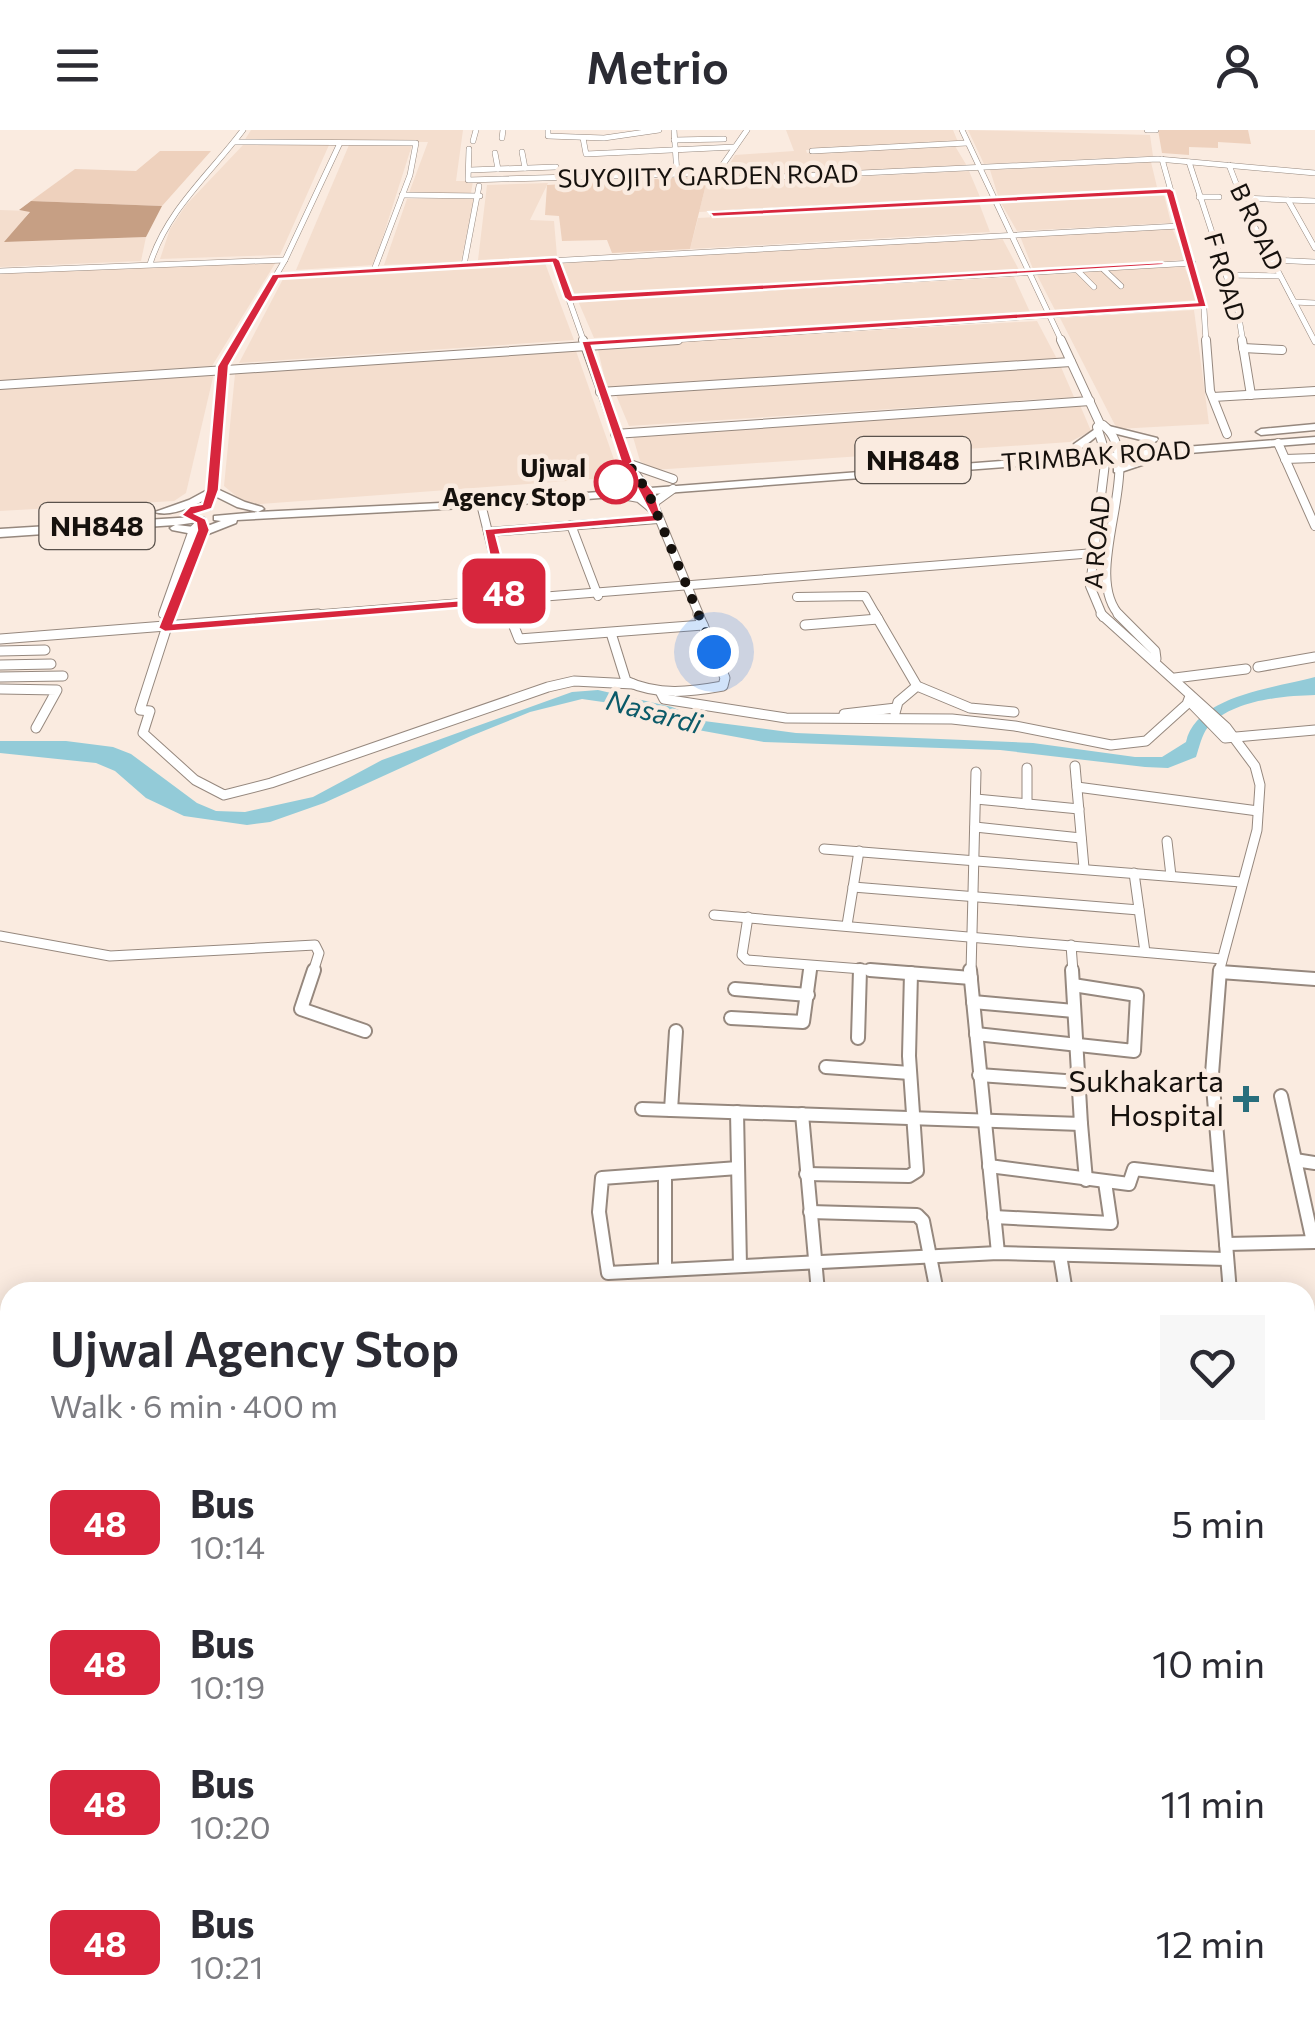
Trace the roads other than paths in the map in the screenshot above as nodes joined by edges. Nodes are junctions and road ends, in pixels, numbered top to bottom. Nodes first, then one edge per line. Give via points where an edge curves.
1 (243, 130) edge
2 (378, 130) edge
3 (476, 130) edge
4 (656, 130) edge
5 (747, 130) edge
6 (962, 130) edge
7 (1147, 130) edge
8 (1156, 130) edge
9 (548, 131) edge
10 (723, 134) edge
11 (583, 138) junction
12 (674, 140) edge
13 (235, 142) junction
14 (340, 143) junction
15 (372, 143) junction
16 (966, 143) junction
17 (736, 146) junction
18 (812, 151) dead end
19 (522, 152) dead end
20 (495, 153) dead end
21 (1162, 160) junction
22 (1189, 162) junction
23 (1229, 165) junction
24 (592, 166) dead end
25 (525, 168) junction
26 (498, 169) junction
27 (978, 169) junction
28 (470, 170) junction
29 (717, 173) junction
30 (1315, 173) edge
31 (677, 174) junction
32 (595, 176) junction
33 (558, 177) junction
34 (480, 184) junction
35 (1170, 191) junction
36 (402, 195) junction
37 (480, 196) junction
38 (1199, 197) junction
39 (1219, 197) dead end
40 (1242, 198) junction
41 (993, 200) junction
42 (1288, 200) junction
43 (1315, 201) edge
44 (713, 214) dead end
45 (1179, 226) junction
46 (1009, 235) junction
47 (1315, 248) edge
48 (285, 260) junction
49 (556, 260) junction
50 (1272, 260) junction
51 (1315, 262) edge
52 (1193, 263) junction
53 (150, 264) junction
54 (464, 265) junction
55 (1102, 268) junction
56 (374, 270) junction
57 (1078, 270) junction
58 (0, 271) edge
59 (1027, 272) junction
60 (1228, 275) junction
61 (276, 276) junction
62 (1280, 276) junction
63 (1121, 286) dead end
64 (1094, 287) dead end
65 (569, 298) junction
66 (1294, 302) junction
67 (1315, 303) edge
68 (1203, 305) junction
69 (1048, 315) junction
70 (1315, 342) edge
71 (585, 344) junction
72 (1243, 348) junction
73 (1282, 350) dead end
74 (1070, 362) junction
75 (223, 369) junction
76 (0, 385) edge
77 (1315, 391) edge
78 (600, 392) junction
79 (1251, 395) junction
80 (1212, 397) junction
81 (1090, 400) junction
82 (1102, 428) junction
83 (1315, 428) edge
84 (615, 434) junction
85 (1226, 434) junction
86 (1154, 440) junction
87 (1315, 440) edge
88 (1278, 443) junction
89 (1194, 448) junction
90 (1111, 449) junction
91 (1076, 452) junction
92 (1285, 458) junction
93 (1315, 458) edge
94 (627, 462) junction
95 (1111, 471) junction
96 (638, 480) junction
97 (601, 483) junction
98 (673, 484) junction
99 (212, 490) junction
100 (648, 492) junction
101 (617, 494) junction
102 (484, 498) junction
103 (208, 506) junction
104 (161, 512) junction
105 (255, 512) junction
106 (220, 514) junction
107 (656, 515) junction
108 (0, 523) edge
109 (196, 523) junction
110 (571, 526) junction
111 (1315, 526) edge
112 (488, 532) junction
113 (0, 533) edge
114 (1093, 554) junction
115 (1107, 554) junction
116 (688, 587) junction
117 (597, 595) junction
118 (796, 597) dead end
119 (507, 602) junction
120 (878, 618) junction
121 (703, 625) junction
122 (805, 625) dead end
123 (159, 630) junction
124 (611, 633) junction
125 (54, 636) junction
126 (0, 639) edge
127 (46, 650) junction
128 (0, 652) edge
129 (1315, 657) edge
130 (1156, 659) junction
131 (38, 664) junction
132 (52, 664) dead end
133 (0, 665) edge
134 (1258, 667) dead end
135 (1246, 669) dead end
136 (63, 676) dead end
137 (0, 677) edge
138 (1176, 678) junction
139 (632, 684) junction
140 (917, 686) junction
141 (0, 689) edge
142 (660, 691) junction
143 (1193, 700) junction
144 (896, 708) junction
145 (1014, 712) dead end
146 (826, 720) junction
147 (893, 720) junction
148 (36, 728) dead end
149 (1315, 730) edge
150 (1237, 738) junction
151 (1075, 766) dead end
152 (1027, 768) dead end
153 (976, 772) dead end
154 (1077, 787) junction
155 (976, 799) junction
156 (1027, 804) junction
157 (1079, 809) junction
158 (1258, 811) junction
159 (975, 827) junction
160 (1081, 838) junction
161 (1166, 842) dead end
162 (824, 848) dead end
163 (858, 851) junction
164 (974, 858) junction
165 (1084, 868) junction
166 (1134, 872) junction
167 (1171, 876) junction
168 (1241, 882) junction
169 (853, 888) junction
170 (973, 896) junction
171 (1139, 910) junction
172 (714, 914) dead end
173 (748, 918) junction
174 (847, 926) junction
175 (0, 936) edge
176 (971, 936) junction
177 (1071, 946) junction
178 (1145, 952) junction
179 (810, 966) junction
180 (1221, 966) junction
181 (860, 969) junction
182 (911, 973) junction
183 (971, 978) junction
184 (1312, 981) edge
185 (1073, 985) junction
186 (735, 989) dead end
187 (808, 995) junction
188 (973, 1002) junction
189 (1074, 1011) junction
190 (731, 1018) dead end
191 (365, 1031) dead end
192 (676, 1031) dead end
193 (976, 1034) junction
194 (858, 1038) dead end
195 (1076, 1043) junction
196 (826, 1067) dead end
197 (910, 1073) junction
198 (980, 1076) junction
199 (1078, 1082) junction
200 (1281, 1096) dead end
201 (642, 1109) dead end
202 (671, 1110) junction
203 (737, 1112) junction
204 (802, 1114) junction
205 (913, 1118) junction
206 (984, 1120) junction
207 (1081, 1124) junction
208 (1295, 1160) junction
209 (1315, 1163) edge
210 (989, 1166) junction
211 (738, 1168) junction
212 (806, 1174) junction
213 (664, 1176) junction
214 (1220, 1179) junction
215 (1086, 1180) junction
216 (1105, 1182) junction
217 (810, 1212) junction
218 (994, 1217) junction
219 (1314, 1242) edge
220 (1226, 1244) junction
221 (998, 1253) junction
222 (1060, 1255) junction
223 (929, 1256) junction
224 (1227, 1259) junction
225 (814, 1262) junction
226 (740, 1266) junction
227 (665, 1270) junction
228 (817, 1282) edge
229 (936, 1282) edge
230 (1064, 1282) edge
231 (1229, 1282) edge

1 - 13 street
2 - 15 street
3 - 28 street
4 - 9 street
4 - 11 street
5 - 17 street
6 - 16 street
7 - 8 street
9 - 11 street
10 - 12 street via 726,143
11 - 12 street via 586,154
12 - 17 street
12 - 31 street
13 - 14 street
13 - 53 street via 167,218
14 - 15 street
14 - 48 street
15 - 36 street via 416,143
16 - 18 street
16 - 27 street
17 - 29 street
19 - 25 street
20 - 26 street
21 - 22 street
21 - 27 street
21 - 35 street
22 - 23 street
22 - 38 street, F ROAD
23 - 30 street
23 - 40 street, B ROAD
24 - 32 street
25 - 26 street
25 - 33 street via 555,164
26 - 28 street
27 - 29 street, SUYOJITY GARDEN ROAD via 712,180
27 - 41 street
28 - 34 street via 468,180
29 - 31 street, SUYOJITY GARDEN ROAD
31 - 32 street, SUYOJITY GARDEN ROAD
32 - 33 street, SUYOJITY GARDEN ROAD
33 - 34 street, SUYOJITY GARDEN ROAD
34 - 37 street
35 - 41 street
35 - 45 street
36 - 37 street
36 - 56 street
37 - 54 street
38 - 39 street
38 - 60 street, F ROAD
40 - 42 street
40 - 50 street, B ROAD
41 - 44 street
41 - 46 street
42 - 43 street
42 - 47 street
45 - 46 street
45 - 52 street
46 - 49 street
46 - 59 street
48 - 53 street
48 - 61 street
49 - 54 street
49 - 65 street
50 - 51 street
50 - 62 street, B ROAD
52 - 55 street
52 - 68 street
53 - 58 street
54 - 56 street
55 - 57 street
55 - 63 street
56 - 61 street
57 - 59 street
57 - 64 street
59 - 65 street
59 - 69 street
60 - 62 street
60 - 72 street, F ROAD
61 - 75 street
62 - 66 street, B ROAD
65 - 71 street
66 - 67 street
66 - 70 street, B ROAD
68 - 69 street
68 - 80 street
69 - 71 street
69 - 74 street
71 - 75 street
71 - 78 street
72 - 73 street
72 - 79 street, F ROAD
74 - 78 street
74 - 81 street
75 - 76 street
75 - 99 street
77 - 79 street
78 - 84 street
79 - 80 street
80 - 85 street
81 - 82 street
81 - 84 street
82 - 86 highway
82 - 90 street
82 - 91 highway
83 - 85 highway, TRIMBAK ROAD
84 - 94 street
85 - 86 highway, TRIMBAK ROAD
86 - 90 highway, NH848
87 - 88 highway, TRIMBAK ROAD / NH848
88 - 89 highway, TRIMBAK ROAD / NH848
88 - 92 street
89 - 90 highway, TRIMBAK ROAD / NH848
89 - 95 highway
90 - 91 highway, TRIMBAK ROAD / NH848
90 - 95 street, A ROAD
91 - 95 highway
91 - 98 highway, TRIMBAK ROAD / NH848
92 - 93 street
92 - 111 street
94 - 96 street
94 - 97 street
94 - 98 street
95 - 114 street, A ROAD
95 - 115 street
96 - 97 highway
96 - 98 highway
96 - 100 street
97 - 102 highway
98 - 100 highway, TRIMBAK ROAD / NH848
98 - 107 street via 655,502
99 - 103 street
99 - 104 highway
99 - 105 highway
100 - 101 highway, TRIMBAK ROAD / NH848
100 - 107 street
101 - 102 highway, TRIMBAK ROAD / NH848
101 - 107 street via 639,498
102 - 105 highway, TRIMBAK ROAD
102 - 112 street
103 - 106 highway
103 - 109 highway
104 - 108 highway, NH848
104 - 109 highway, NH848
105 - 106 highway, TRIMBAK ROAD
105 - 109 highway
106 - 109 highway, TRIMBAK ROAD
107 - 110 street
107 - 116 street
109 - 113 highway, NH848
109 - 123 street
110 - 112 street
110 - 117 street
112 - 119 street
114 - 115 street
114 - 116 street
114 - 130 street, A ROAD via 1094,604 1141,653
115 - 130 street via 1107,601 1155,650
116 - 117 street
116 - 121 street
117 - 119 street
118 - 120 street via 865,596
119 - 123 street
119 - 124 street via 519,639
120 - 122 street
120 - 140 street
121 - 124 street
121 - 142 street via 726,684
123 - 125 street
123 - 139 street via 140,710 150,712 144,733 205,791 224,795 548,687 574,681
124 - 139 street
125 - 126 street
125 - 127 street
127 - 128 street
127 - 131 street
129 - 134 street
130 - 138 street, A ROAD
131 - 132 street
131 - 133 street
135 - 138 street
136 - 137 street
138 - 143 street, A ROAD
139 - 142 street
140 - 144 street
140 - 145 street via 970,708
141 - 148 street via 57,690
142 - 146 street via 664,699 723,711
143 - 147 street via 1146,741 1110,745 968,720
143 - 150 street
143 - 150 street via 1225,738
144 - 146 street
144 - 147 street
146 - 147 street
149 - 150 street
150 - 158 street via 1256,768
151 - 154 street
152 - 156 street
153 - 155 street
154 - 157 street
154 - 158 street
155 - 156 street
155 - 159 street
156 - 157 street
157 - 160 street
158 - 168 street
159 - 160 street
159 - 164 street
160 - 165 street
161 - 167 street
162 - 163 street
163 - 164 street
163 - 169 street
164 - 165 street
164 - 170 street
165 - 166 street
166 - 167 street
166 - 171 street
167 - 168 street
168 - 180 street
169 - 170 street
169 - 174 street
170 - 171 street
170 - 176 street
171 - 178 street
172 - 173 street
173 - 174 street
173 - 179 street via 744,958
174 - 176 street
175 - 191 street via 147,958 315,945 319,952 302,1009
176 - 177 street
176 - 183 street
177 - 178 street
177 - 185 street
178 - 180 street
179 - 181 street
179 - 187 street
180 - 184 street
180 - 214 street via 1210,1048
181 - 182 street
181 - 194 street
182 - 183 street
182 - 197 street
183 - 188 street
185 - 189 street
185 - 195 street via 1137,995 1134,1051
186 - 187 street
187 - 190 street via 803,1022
188 - 189 street
188 - 193 street
189 - 195 street
192 - 202 street
193 - 195 street
193 - 198 street
195 - 199 street
196 - 197 street
197 - 205 street
198 - 199 street
198 - 206 street
199 - 207 street
200 - 208 street
201 - 202 street
202 - 203 street
203 - 204 street
203 - 211 street
204 - 205 street
204 - 212 street
205 - 206 street
205 - 212 street via 913,1175
206 - 207 street
206 - 210 street
207 - 215 street
208 - 209 street
208 - 219 street
210 - 215 street
210 - 218 street
211 - 213 street
211 - 226 street
212 - 217 street
213 - 227 street
213 - 227 street via 602,1178 600,1212 608,1273
214 - 216 street via 1134,1169 1128,1184
214 - 220 street
215 - 216 street
216 - 218 street via 1112,1223
217 - 223 street via 914,1214 923,1221
217 - 225 street
218 - 221 street
219 - 220 street
220 - 224 street
221 - 222 street
221 - 223 street
222 - 224 street
222 - 230 street
223 - 225 street
223 - 229 street
224 - 231 street
225 - 226 street
225 - 228 street
226 - 227 street

